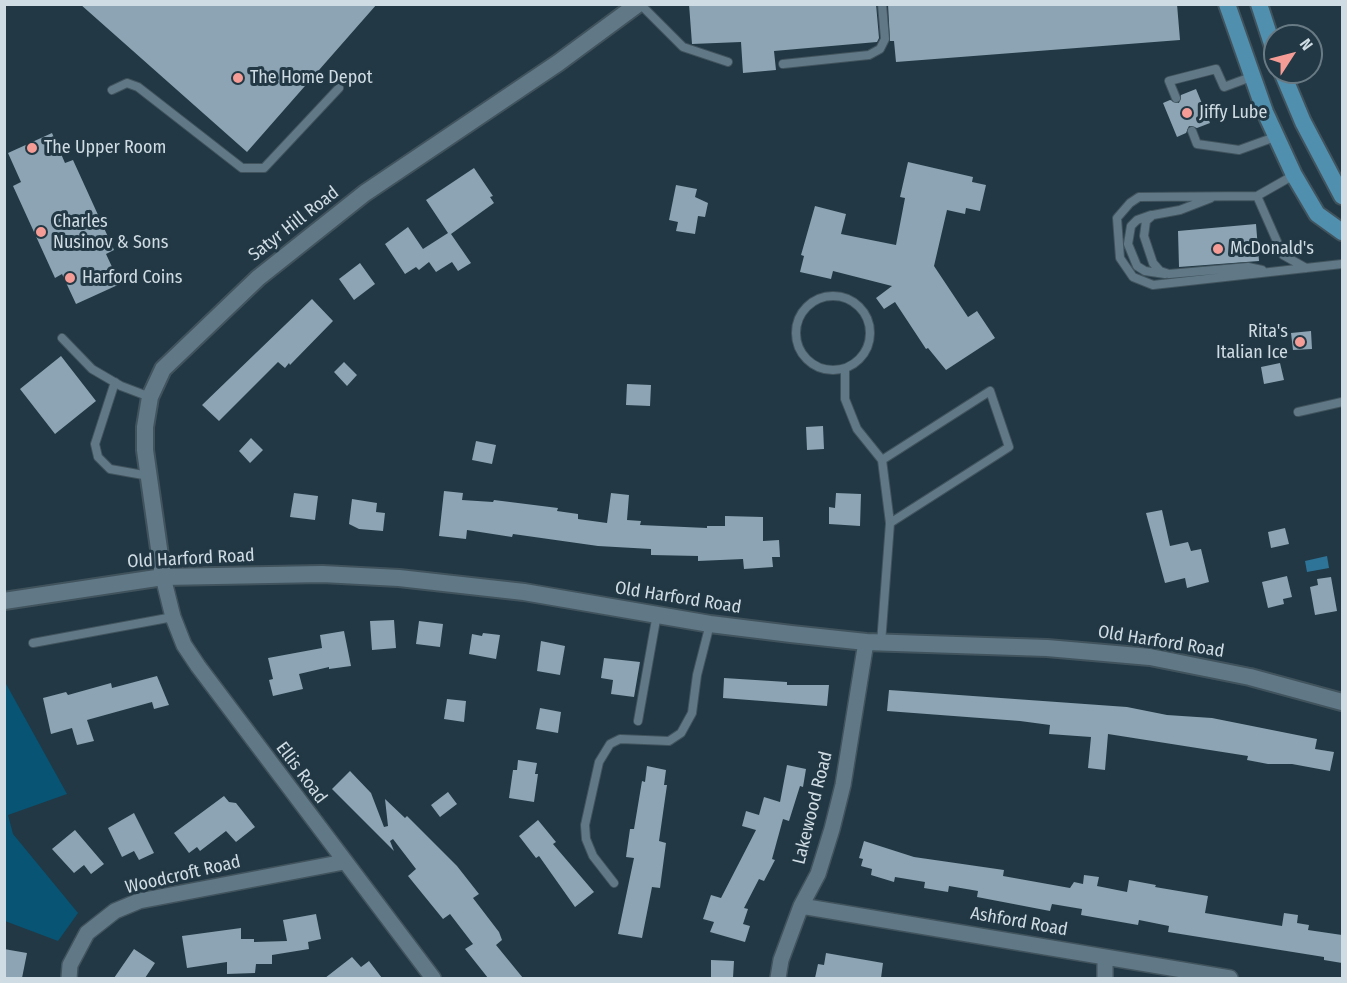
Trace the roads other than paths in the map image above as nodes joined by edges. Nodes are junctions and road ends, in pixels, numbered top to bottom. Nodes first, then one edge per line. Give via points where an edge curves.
1 (639, 4) edge
2 (882, 4) edge
3 (1227, 4) edge
4 (1259, 4) edge
5 (1266, 24) edge
6 (729, 63) dead end
7 (783, 64) dead end
8 (1251, 77) junction
9 (1287, 84) edge
10 (339, 88) dead end
11 (112, 90) dead end
12 (1176, 98) dead end
13 (1192, 131) dead end
14 (1275, 137) junction
15 (1294, 175) junction
16 (1215, 196) junction
17 (1257, 196) junction
18 (1342, 196) edge
19 (1153, 214) junction
20 (1342, 232) edge
21 (1342, 264) edge
22 (1306, 267) junction
23 (1268, 272) junction
24 (1169, 274) junction
25 (62, 338) dead end
26 (845, 369) junction
27 (115, 382) junction
28 (150, 397) junction
29 (1342, 402) edge
30 (1298, 412) dead end
31 (882, 460) junction
32 (149, 476) junction
33 (890, 523) junction
34 (163, 577) junction
35 (4, 601) edge
36 (657, 614) junction
37 (173, 617) junction
38 (710, 624) junction
39 (874, 642) junction
40 (33, 643) dead end
41 (1342, 702) edge
42 (638, 721) dead end
43 (344, 862) junction
44 (615, 883) dead end
45 (801, 906) junction
46 (1105, 958) junction
47 (69, 978) edge
48 (433, 978) edge
49 (778, 978) edge
50 (1105, 978) edge
51 (1230, 978) edge

1 - 6 lane via 683,47
1 - 28 street, Satyr Hill Road via 365,193 289,251 180,351 163,369
2 - 7 lane via 885,39 880,49 869,55
3 - 8 main road
4 - 5 main road
8 - 12 lane via 1224,87 1216,69 1169,81
8 - 14 main road
9 - 18 main road
10 - 11 lane via 264,168 242,168 138,87 127,83
13 - 14 lane via 1197,144 1239,150
14 - 15 main road
15 - 17 lane
15 - 20 main road via 1317,214
16 - 17 lane
16 - 19 lane via 1180,210
16 - 23 lane via 1146,196 1130,202 1117,218 1120,258 1133,277 1153,285
17 - 22 lane via 1283,255
19 - 24 lane via 1146,221 1146,244 1153,263
19 - 24 lane via 1131,226 1128,244 1137,266
21 - 22 lane
22 - 23 lane
23 - 24 lane via 1248,267
25 - 27 lane via 92,369
26 - 26 lane via 864,354 869,343 867,318 850,300 832,296 814,300 798,318 795,331 799,349 820,369
26 - 31 lane via 845,399 858,429
27 - 28 lane
27 - 32 lane via 95,444 98,457 110,469
28 - 32 street, Satyr Hill Road via 145,427
29 - 30 lane
31 - 33 lane
31 - 33 lane via 990,391 1009,447
32 - 34 street, Satyr Hill Road
33 - 39 lane
34 - 35 street, Old Harford Road
34 - 36 street, Old Harford Road via 322,574 399,578 524,592
34 - 37 street, Ellis Road
36 - 38 street, Old Harford Road
36 - 42 lane
37 - 40 lane
37 - 43 street, Ellis Road via 198,666
38 - 39 street, Old Harford Road
38 - 44 lane via 692,713 681,733 669,741 620,739 610,744 599,762 585,825 586,839 593,856
39 - 41 street, Old Harford Road via 1047,648 1150,657 1250,677
39 - 45 street, Lakewood Road via 843,784 818,874
43 - 47 street, Woodcroft Road via 139,901 114,911 87,933 70,965
43 - 48 street, Ellis Road
45 - 46 street, Ashford Road
45 - 49 street, Lakewood Road
46 - 50 street
46 - 51 street, Ashford Road

